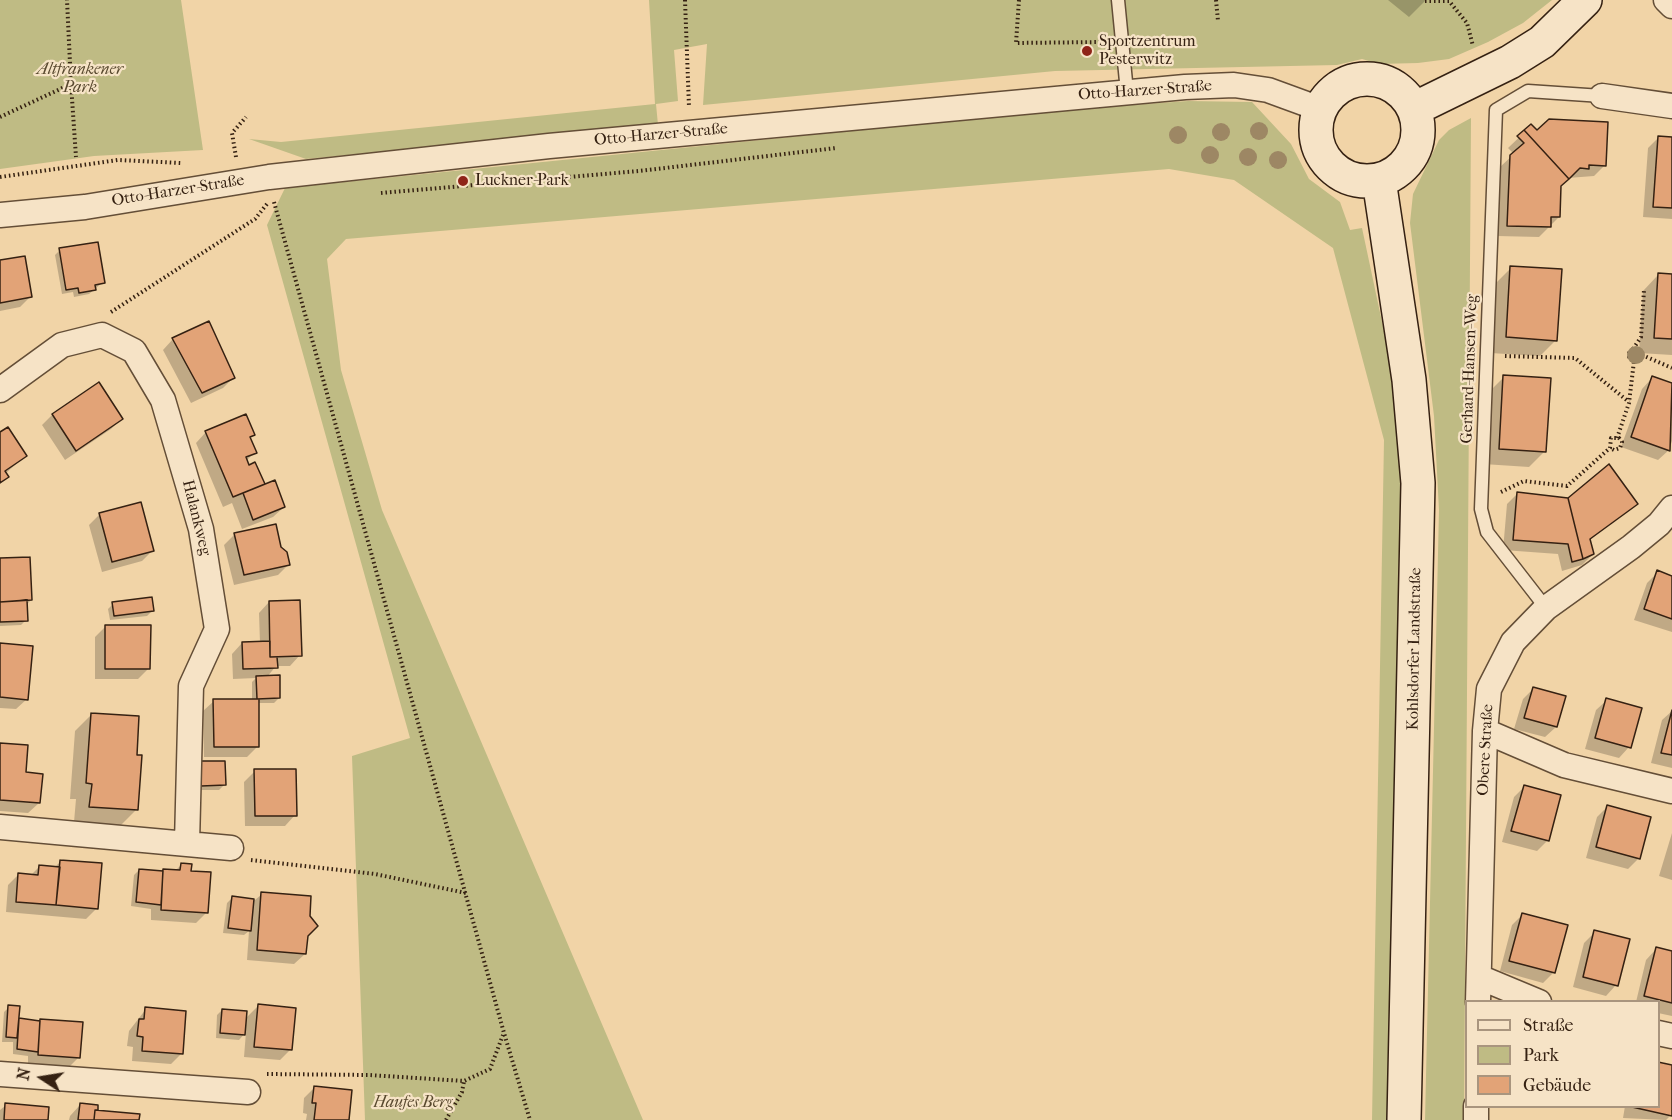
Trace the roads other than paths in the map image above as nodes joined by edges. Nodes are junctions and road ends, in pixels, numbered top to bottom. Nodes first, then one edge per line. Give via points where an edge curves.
1 (1118, 0) edge
2 (1585, 0) edge
3 (1666, 0) edge
4 (1672, 6) edge
5 (1127, 92) junction
6 (1602, 96) joint
7 (1672, 106) edge
8 (1320, 109) junction
9 (1414, 109) junction
10 (1379, 180) junction
11 (0, 215) edge
12 (0, 390) edge
13 (1668, 520) edge
14 (1546, 608) junction
15 (1485, 731) junction
16 (1672, 791) edge
17 (0, 827) edge
18 (187, 843) junction
19 (231, 848) road end
20 (1479, 977) junction
21 (1478, 1000) edge
22 (1534, 1000) edge
23 (0, 1074) edge
24 (248, 1092) road end
25 (1404, 1120) edge

1 - 5 lane
2 - 9 street via 1542,42
3 - 4 street
5 - 8 street, Otto-Harzer-Straße via 1234,85 1268,90
5 - 11 street, Otto-Harzer-Straße via 549,146 269,177 85,207
6 - 7 street
6 - 14 lane, Gerhard-Hansen-Weg via 1528,91 1496,110 1481,509 1487,532
8 - 9 street via 1336,90 1359,79 1375,79 1404,95
8 - 10 street via 1317,141 1328,163 1347,177
9 - 10 street via 1418,123 1413,152 1405,165
10 - 25 street, Kohlsdorfer Landstraße via 1409,380 1418,483
12 - 18 street, Halankweg via 62,345 102,335 134,351 163,400 201,529 217,629 191,686
13 - 14 street, Obere Straße
14 - 15 street, Obere Straße via 1513,642 1489,689
15 - 16 street via 1564,765
15 - 20 street, Obere Straße
17 - 18 street
18 - 19 street
20 - 21 street, Obere Straße
20 - 22 street
23 - 24 street

